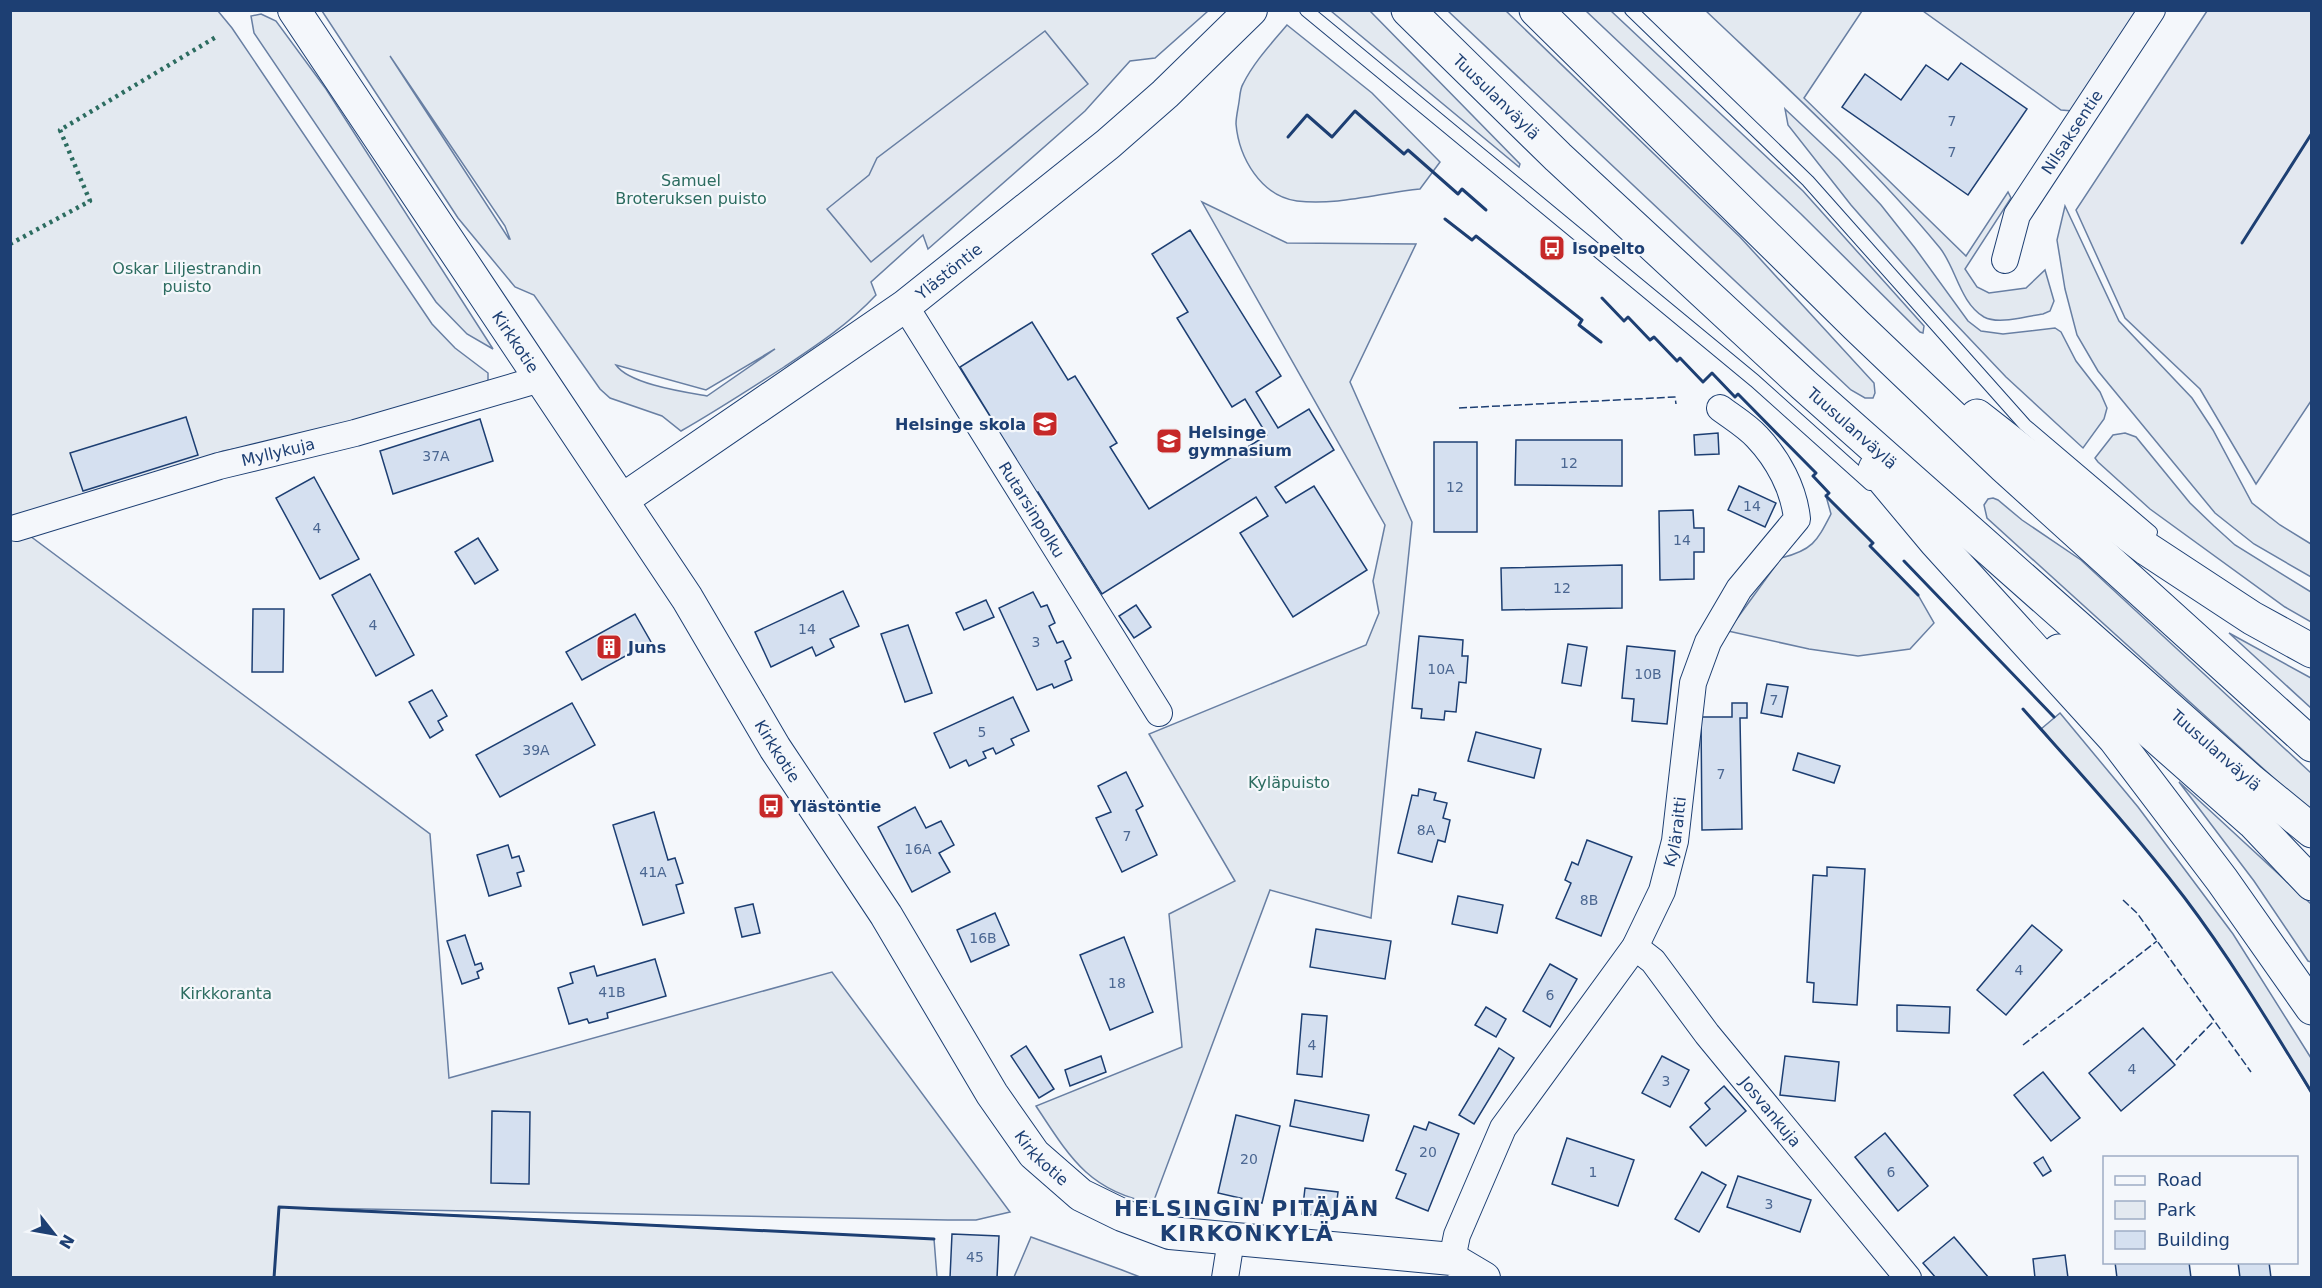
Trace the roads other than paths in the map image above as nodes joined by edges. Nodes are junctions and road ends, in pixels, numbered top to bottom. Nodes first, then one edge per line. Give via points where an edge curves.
1 (294, 10) edge
2 (1251, 10) edge
3 (1306, 10) edge
4 (1408, 10) edge
5 (1536, 10) edge
6 (1630, 10) edge
7 (2152, 10) edge
8 (2005, 260) dead end
9 (905, 306) junction
10 (1856, 325) junction
11 (540, 379) junction
12 (1804, 385) junction
13 (1720, 408) dead end
14 (622, 500) junction
15 (13, 529) edge
16 (1936, 542) junction
17 (2252, 618) junction
18 (2312, 651) edge
19 (1159, 713) dead end
20 (2312, 745) edge
21 (2312, 831) edge
22 (2312, 884) edge
23 (1635, 947) junction
24 (2309, 1013) edge
25 (1231, 1240) junction
26 (1452, 1259) junction
27 (1225, 1278) edge
28 (1484, 1278) edge
29 (1908, 1278) edge

1 - 11 street, Kirkkotie
2 - 9 street, Ylästöntie via 1116,136
3 - 16 lane via 1755,381
4 - 12 highway, Tuusulanväylä via 1558,157
5 - 10 highway
6 - 17 lane via 1808,181 2025,426
7 - 8 street, Nilsaksentie via 2017,215
9 - 14 street, Ylästöntie
9 - 19 street, Rutarsinpolku
10 - 17 highway via 2147,549
10 - 20 highway via 2005,467
11 - 14 street, Kirkkotie
11 - 15 street, Myllykuja via 355,433 219,466
12 - 16 highway
12 - 21 highway, Tuusulanväylä
13 - 23 street, Kyläraitti via 1756,436 1782,471 1797,519 1739,589 1704,652 1693,683 1675,841 1662,891
14 - 25 street, Kirkkotie via 687,598 776,748 886,915 992,1094 1034,1154 1081,1195 1122,1215 1170,1233
16 - 22 highway via 2253,822
16 - 24 highway via 2115,739 2223,880 2284,968
17 - 18 highway
23 - 26 street, Kyläraitti via 1503,1128 1457,1235
23 - 29 street, Josvankuja via 1653,961 1707,1034
25 - 26 street, Kirkkotie
25 - 27 street
26 - 28 street, Kirkkotie

